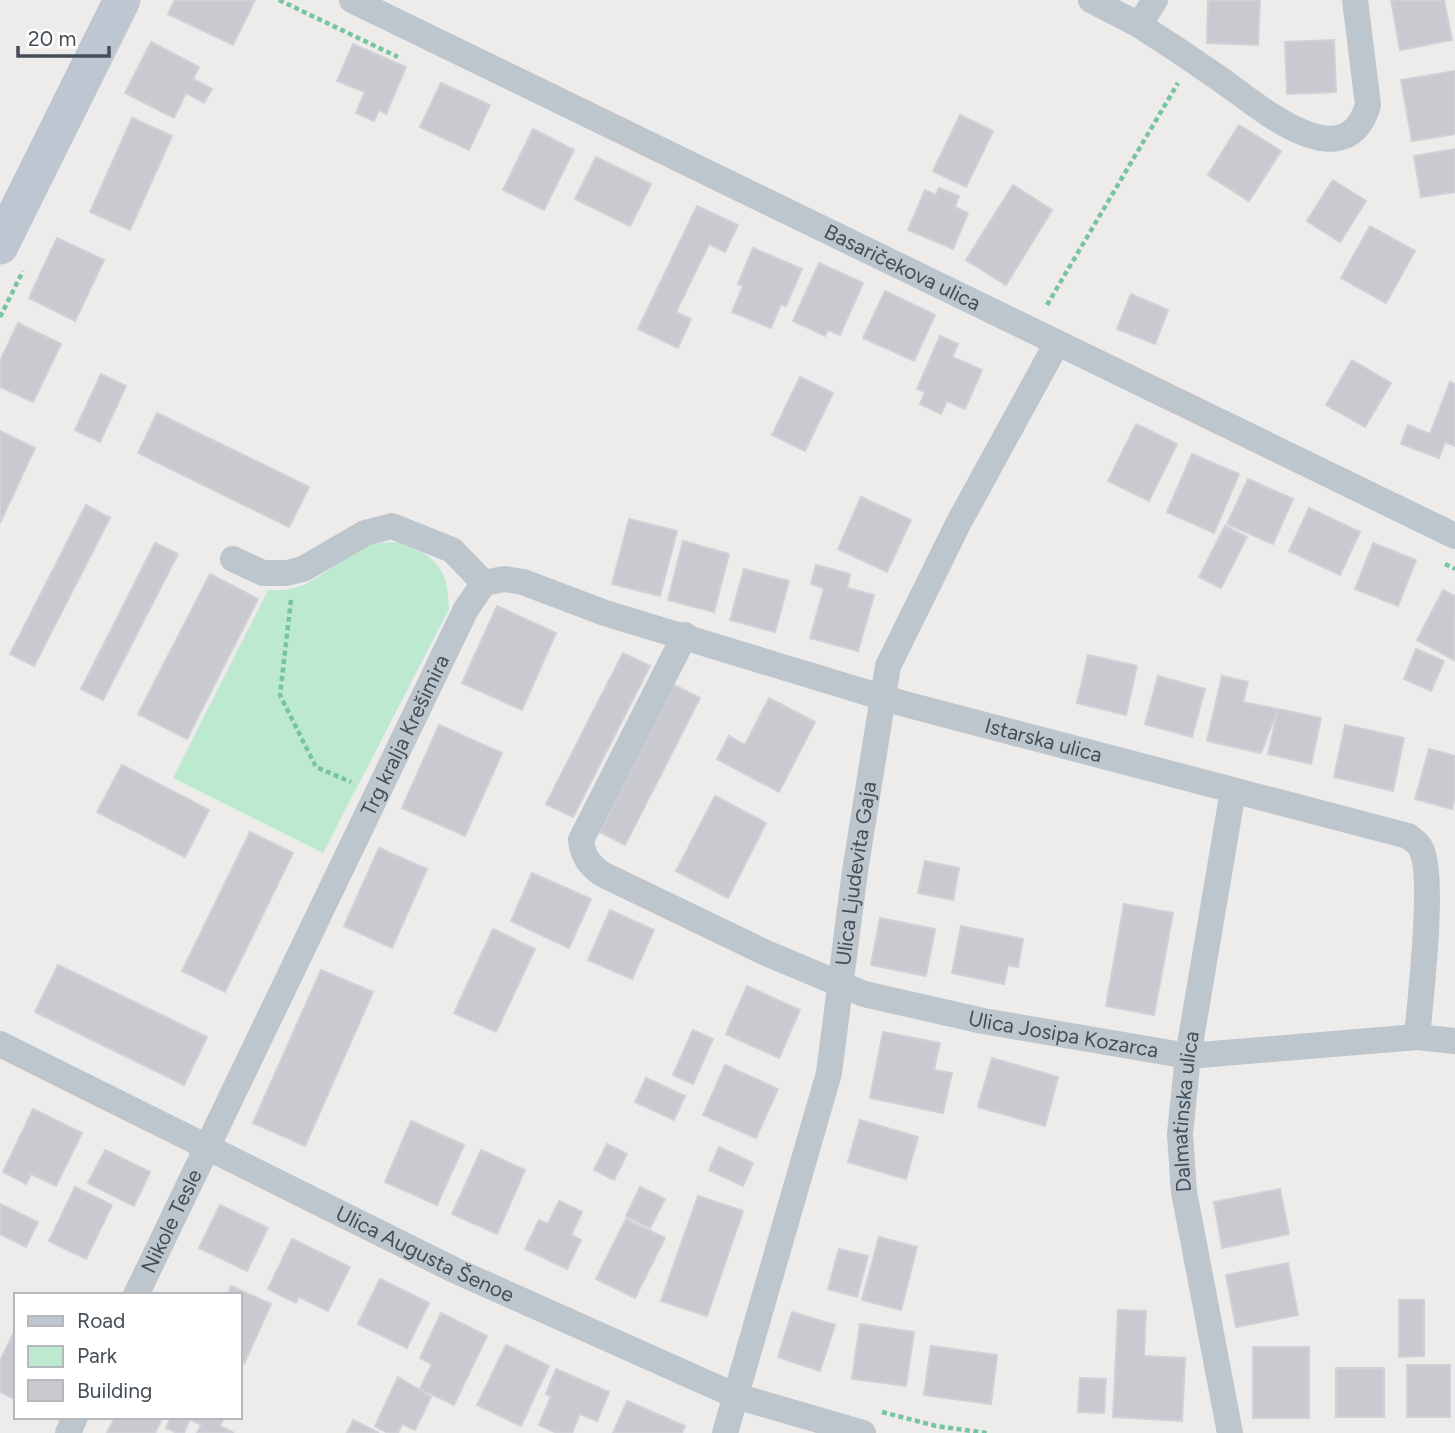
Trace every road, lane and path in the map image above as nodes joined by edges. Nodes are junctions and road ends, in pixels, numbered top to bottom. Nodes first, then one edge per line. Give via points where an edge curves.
1 (122, 0) edge
2 (352, 0) edge
3 (1091, 0) edge
4 (1155, 0) edge
5 (1355, 0) edge
6 (1139, 25) junction
7 (1193, 60) junction
8 (0, 246) edge
9 (1047, 305) dead end
10 (1057, 343) junction
11 (1455, 536) edge
12 (233, 559) dead end
13 (287, 573) junction
14 (484, 583) junction
15 (685, 635) junction
16 (883, 698) junction
17 (1233, 791) junction
18 (378, 793) junction
19 (841, 985) junction
20 (1417, 1037) junction
21 (1455, 1041) edge
22 (0, 1044) edge
23 (1188, 1056) junction
24 (208, 1146) junction
25 (137, 1293) edge
26 (736, 1396) junction
27 (725, 1433) edge
28 (863, 1433) edge
29 (1230, 1433) edge

1 - 8 street
2 - 10 street, Basaričekova ulica
3 - 6 street
4 - 6 street
5 - 7 street via 1368,106 1352,135 1317,138 1287,126
6 - 7 street
7 - 9 path
10 - 11 street, Basaričekova ulica
10 - 16 street, Ulica Ljudevita Gaja via 959,522 888,666
12 - 13 street via 263,573
13 - 14 street via 303,569 365,533 392,526 452,550
13 - 18 path via 291,597 280,695 316,767
14 - 15 street, Istarska ulica via 523,582 605,613
14 - 18 street, Trg kralja Krešimira via 466,609
15 - 16 street, Istarska ulica
15 - 19 street, Ulica Josipa Kozarca via 586,827 582,852 602,874
16 - 17 street, Istarska ulica
16 - 19 street, Ulica Ljudevita Gaja
17 - 20 street, Istarska ulica via 1408,836 1420,846 1426,881
17 - 23 street, Dalmatinska ulica
18 - 24 street, Trg kralja Krešimira
19 - 23 street, Ulica Josipa Kozarca via 982,1021
19 - 26 street, Ulica Ljudevita Gaja via 829,1073
20 - 21 street, Ulica Josipa Kozarca
20 - 23 street, Ulica Josipa Kozarca
22 - 24 street, Ulica Augusta Šenoe
23 - 29 street, Dalmatinska ulica via 1180,1134 1184,1192
24 - 25 street, Nikole Tesle
24 - 26 street, Ulica Augusta Šenoe via 454,1270
26 - 27 street, Ulica Ljudevita Gaja
26 - 28 street, Ulica Augusta Šenoe

